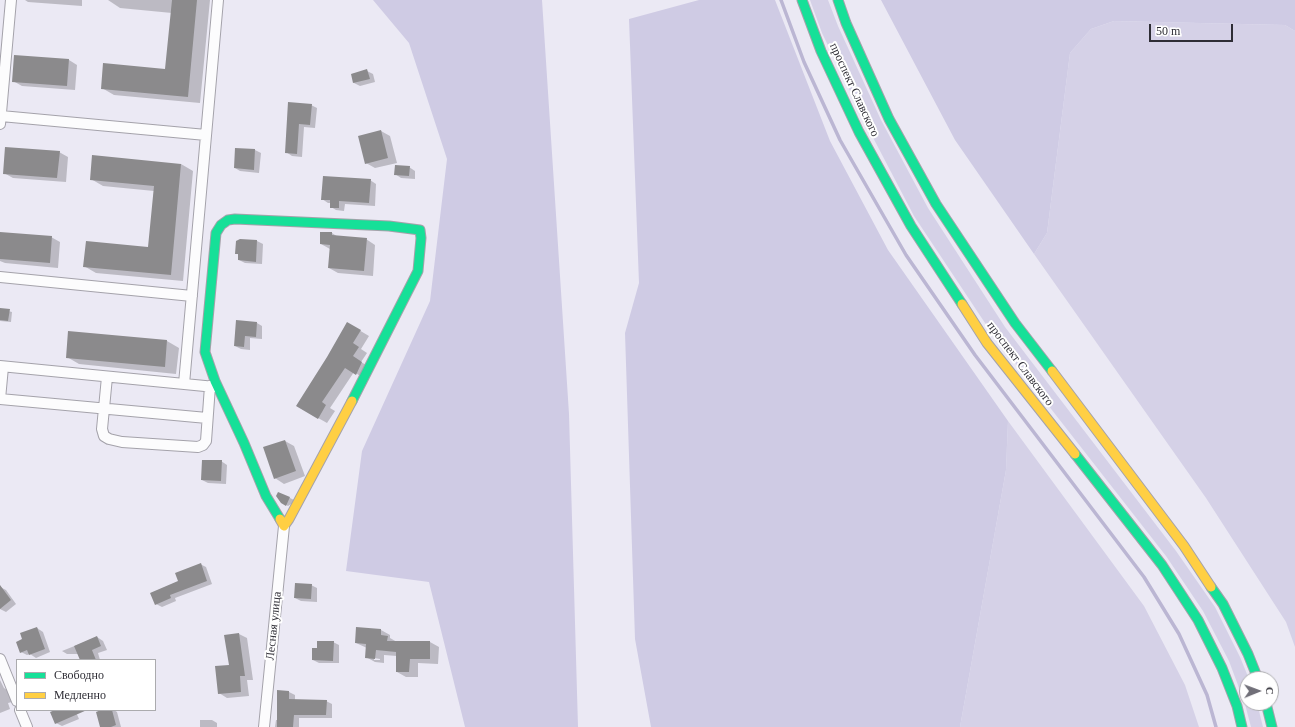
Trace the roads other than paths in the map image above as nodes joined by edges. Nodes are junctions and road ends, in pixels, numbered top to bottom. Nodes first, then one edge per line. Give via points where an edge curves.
1 (11, 0) edge
2 (218, 0) edge
3 (802, 0) edge
4 (838, 0) edge
5 (0, 120) edge
6 (206, 135) junction
7 (0, 277) edge
8 (192, 296) junction
9 (1, 367) edge
10 (107, 377) junction
11 (184, 384) junction
12 (214, 387) junction
13 (104, 408) junction
14 (207, 418) junction
15 (284, 526) junction
16 (0, 659) edge
17 (1255, 671) edge
18 (16, 699) edge
19 (20, 711) edge
20 (1268, 711) edge
21 (27, 727) edge
22 (264, 727) edge
23 (1242, 727) edge
24 (1272, 727) edge

1 - 5 street
2 - 6 street
3 - 23 main road, проспект Славского via 821,51 859,132 912,226 987,342 1162,565 1198,620 1222,668 1237,706
4 - 17 main road, проспект Славского via 889,119 936,204 1015,323 1184,546 1223,604
5 - 6 street
6 - 8 street
7 - 8 street
8 - 11 street
9 - 10 street
9 - 13 street via 0,399
10 - 11 street
10 - 13 street
11 - 12 street
12 - 14 street
12 - 15 main road via 244,443 266,496
12 - 15 main road via 205,352 216,233 221,225 235,219 389,226 420,230 418,271 359,389
13 - 14 street
13 - 14 street via 104,436 122,442 198,447 206,441
15 - 22 street, Лесная улица
16 - 18 street
19 - 21 street
20 - 24 main road

